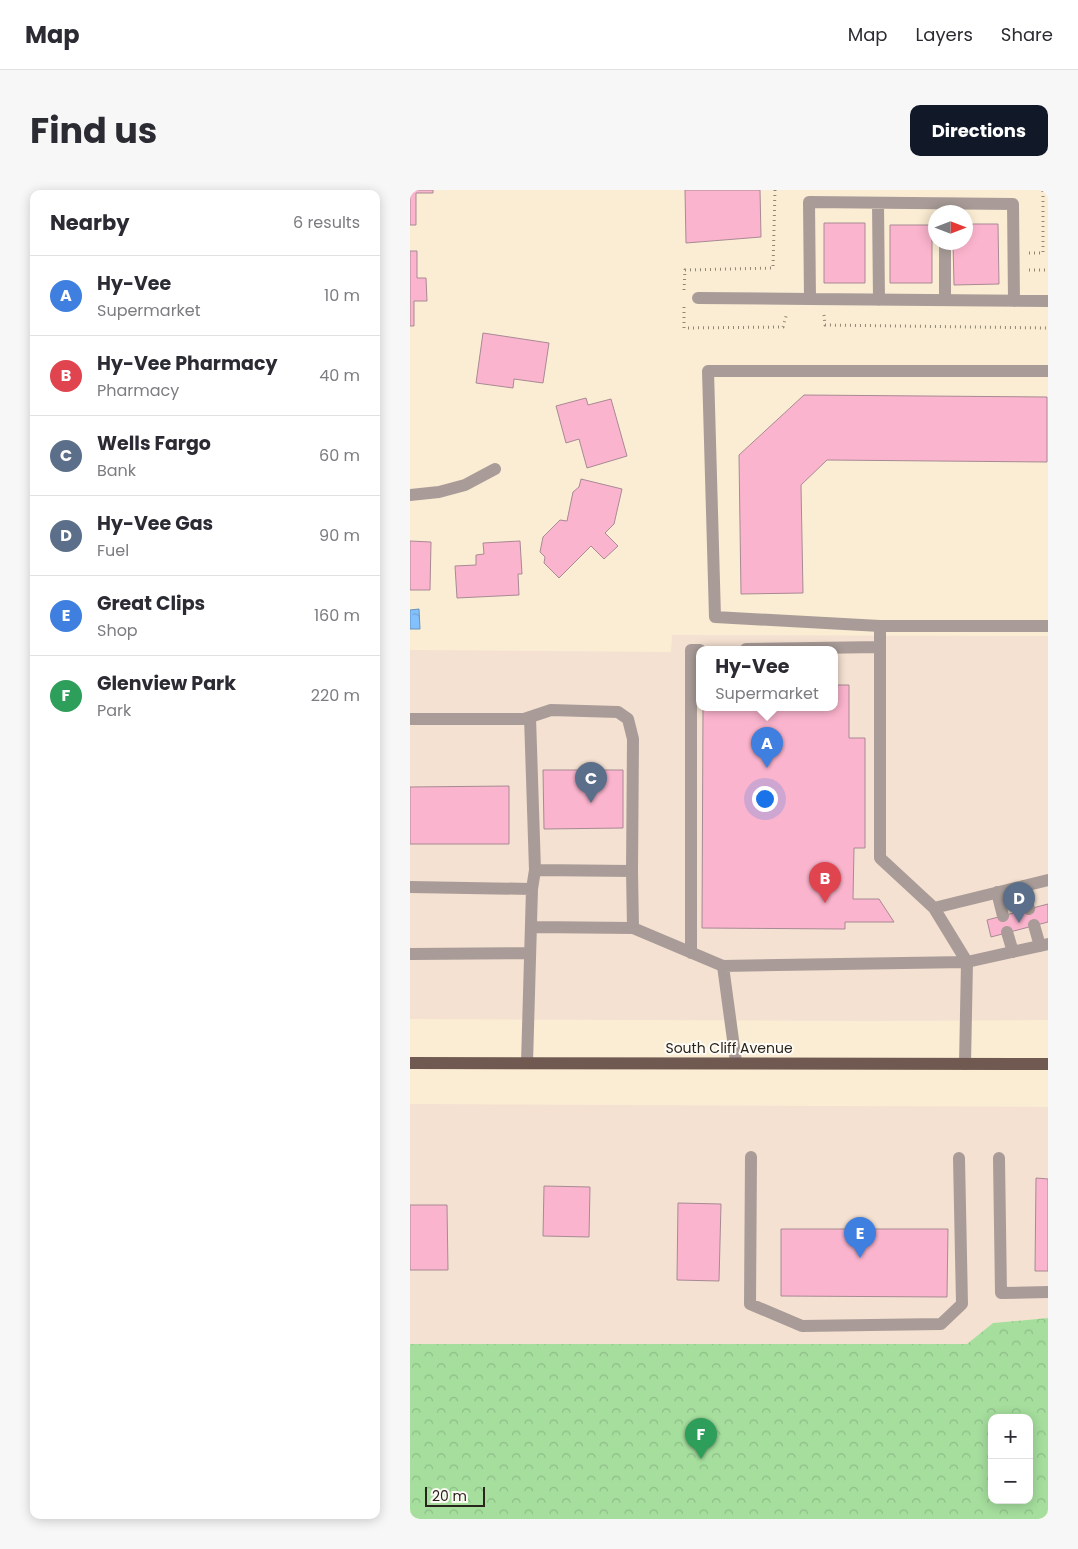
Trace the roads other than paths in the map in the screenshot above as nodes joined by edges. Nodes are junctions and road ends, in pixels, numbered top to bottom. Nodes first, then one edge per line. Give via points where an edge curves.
1 (878, 203) junction
2 (973, 206) edge
3 (928, 207) edge
4 (945, 250) edge
5 (698, 298) dead end
6 (810, 299) junction
7 (879, 300) junction
8 (945, 300) junction
9 (1014, 301) junction
10 (1048, 301) edge
11 (1048, 371) edge
12 (495, 469) dead end
13 (410, 495) edge
14 (880, 626) junction
15 (1048, 626) edge
16 (880, 647) junction
17 (838, 648) edge
18 (696, 650) edge
19 (530, 717) junction
20 (410, 719) edge
21 (534, 870) junction
22 (632, 871) junction
23 (1048, 880) edge
24 (1023, 886) junction
25 (410, 887) edge
26 (532, 889) junction
27 (997, 892) junction
28 (934, 908) junction
29 (1029, 909) dead end
30 (1003, 916) dead end
31 (1034, 925) dead end
32 (531, 927) junction
33 (633, 928) junction
34 (1008, 932) dead end
35 (1044, 945) edge
36 (1014, 952) junction
37 (530, 953) junction
38 (691, 953) junction
39 (410, 954) edge
40 (967, 962) junction
41 (723, 966) junction
42 (410, 1062) edge
43 (736, 1062) junction
44 (528, 1063) junction
45 (965, 1064) junction
46 (1048, 1064) edge
47 (751, 1157) dead end
48 (959, 1158) dead end
49 (999, 1158) dead end
50 (1048, 1292) edge

1 - 3 street
1 - 6 street via 809,202
1 - 7 street
2 - 9 street via 1013,204
4 - 8 street
5 - 6 street
6 - 7 street
7 - 8 street
8 - 9 street
9 - 10 street
11 - 14 street via 708,371 715,617
12 - 13 street via 465,485
14 - 15 street
14 - 16 street
16 - 17 street
16 - 28 street via 880,858
18 - 38 street via 691,650
19 - 20 street
19 - 21 street
19 - 22 street via 551,710 618,712 628,720 633,739
21 - 22 street
21 - 26 street
22 - 33 street
23 - 24 street
24 - 27 street
24 - 29 street
25 - 26 street
26 - 32 street
27 - 28 street
27 - 30 street
28 - 40 street
31 - 35 street
32 - 33 street
32 - 37 street
33 - 38 street
34 - 36 street
35 - 36 street
36 - 40 street
37 - 39 street
37 - 44 street
38 - 41 street
40 - 41 street
40 - 45 street
41 - 43 street
42 - 44 main road, South Cliff Avenue
43 - 44 main road, South Cliff Avenue
43 - 45 main road, South Cliff Avenue
45 - 46 main road, South Cliff Avenue
47 - 48 street via 750,1304 802,1326 941,1324 962,1304
49 - 50 street via 1001,1294

